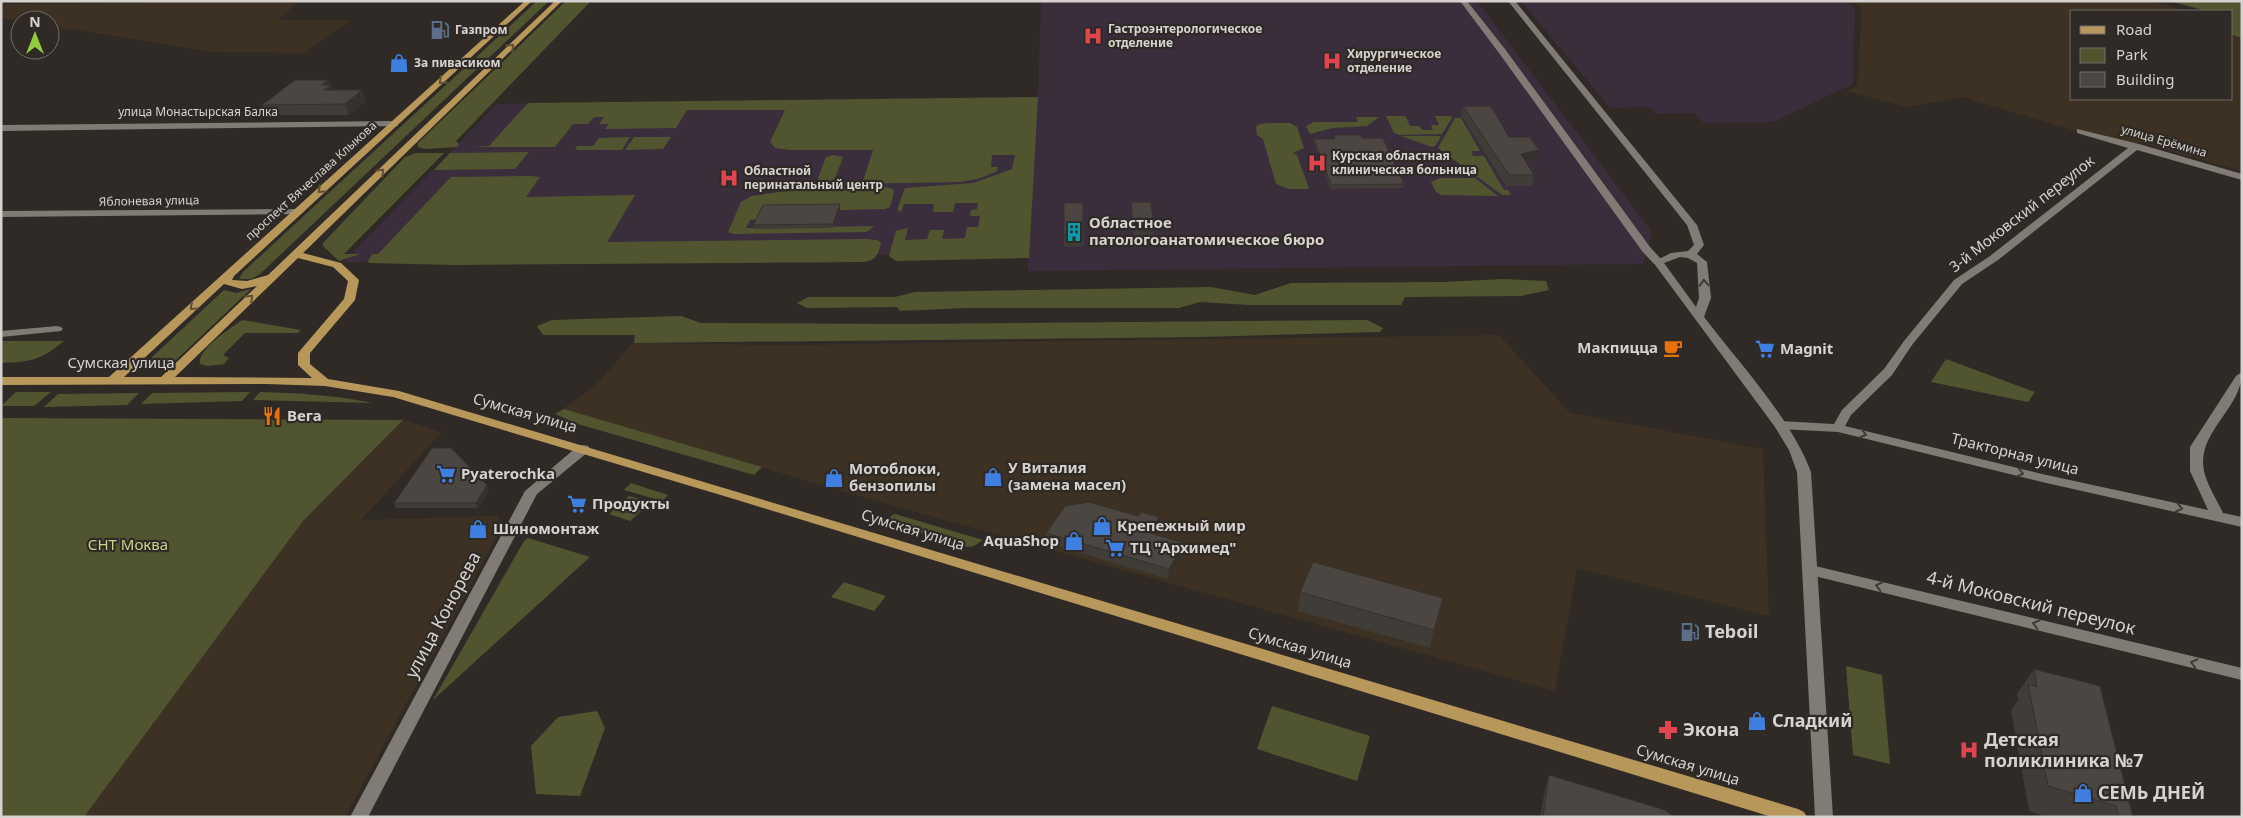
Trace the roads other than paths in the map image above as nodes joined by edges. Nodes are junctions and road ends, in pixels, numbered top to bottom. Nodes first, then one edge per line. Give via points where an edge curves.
1 (530, 1) edge
2 (559, 1) edge
3 (1463, 1) edge
4 (1511, 1) edge
5 (395, 124) junction
6 (1, 128) edge
7 (2080, 131) dead end
8 (2136, 146) junction
9 (2242, 177) edge
10 (298, 212) junction
11 (1, 214) edge
12 (295, 254) junction
13 (1690, 255) junction
14 (1658, 262) junction
15 (276, 272) junction
16 (229, 274) junction
17 (1698, 317) junction
18 (57, 329) dead end
19 (1, 334) edge
20 (2242, 376) edge
21 (1, 381) edge
22 (112, 381) junction
23 (164, 381) junction
24 (325, 382) junction
25 (1780, 425) junction
26 (1838, 428) junction
27 (583, 449) junction
28 (2218, 516) junction
29 (2242, 522) edge
30 (1811, 570) junction
31 (2242, 674) edge
32 (359, 817) edge
33 (1798, 817) edge
34 (1824, 817) edge

1 -> 5 main road, проспект Вячеслава Клыкова
12 -> 2 main road
3 - 14 street
4 - 13 street via 1684,213 1699,245
5 - 6 street, улица Монастырская Балка
5 -> 10 main road, проспект Вячеслава Клыкова
7 - 8 street, улица Ерёмина
8 - 9 street, улица Ерёмина
8 - 26 street, 3-й Моковский переулок via 1994,258 1958,282 1888,372 1846,413
10 - 11 street, Яблоневая улица
10 - 16 main road, проспект Вячеслава Клыкова
12 - 15 main road
12 - 24 main road via 337,265 354,280 349,300 304,353 304,365
13 - 14 street via 1674,254
17 -> 13 street via 1705,298 1703,265
14 - 17 street
15 - 16 main road via 256,282 237,285 226,281
23 -> 15 main road
16 -> 22 main road, проспект Вячеслава Клыкова
17 - 25 street
18 - 19 street
20 - 28 street via 2197,447 2197,471
21 - 22 main road, Сумская улица
22 - 23 main road, Сумская улица
23 - 24 main road, Сумская улица
24 - 27 main road, Сумская улица via 395,394
25 - 26 street, Тракторная улица
25 - 30 street via 1796,450 1804,472
26 -> 28 street, Тракторная улица via 2042,478
27 - 32 street, улица Конорева via 532,491
27 - 33 main road, Сумская улица
28 - 29 street, Тракторная улица
31 -> 30 street, 4-й Моковский переулок
30 - 34 street

